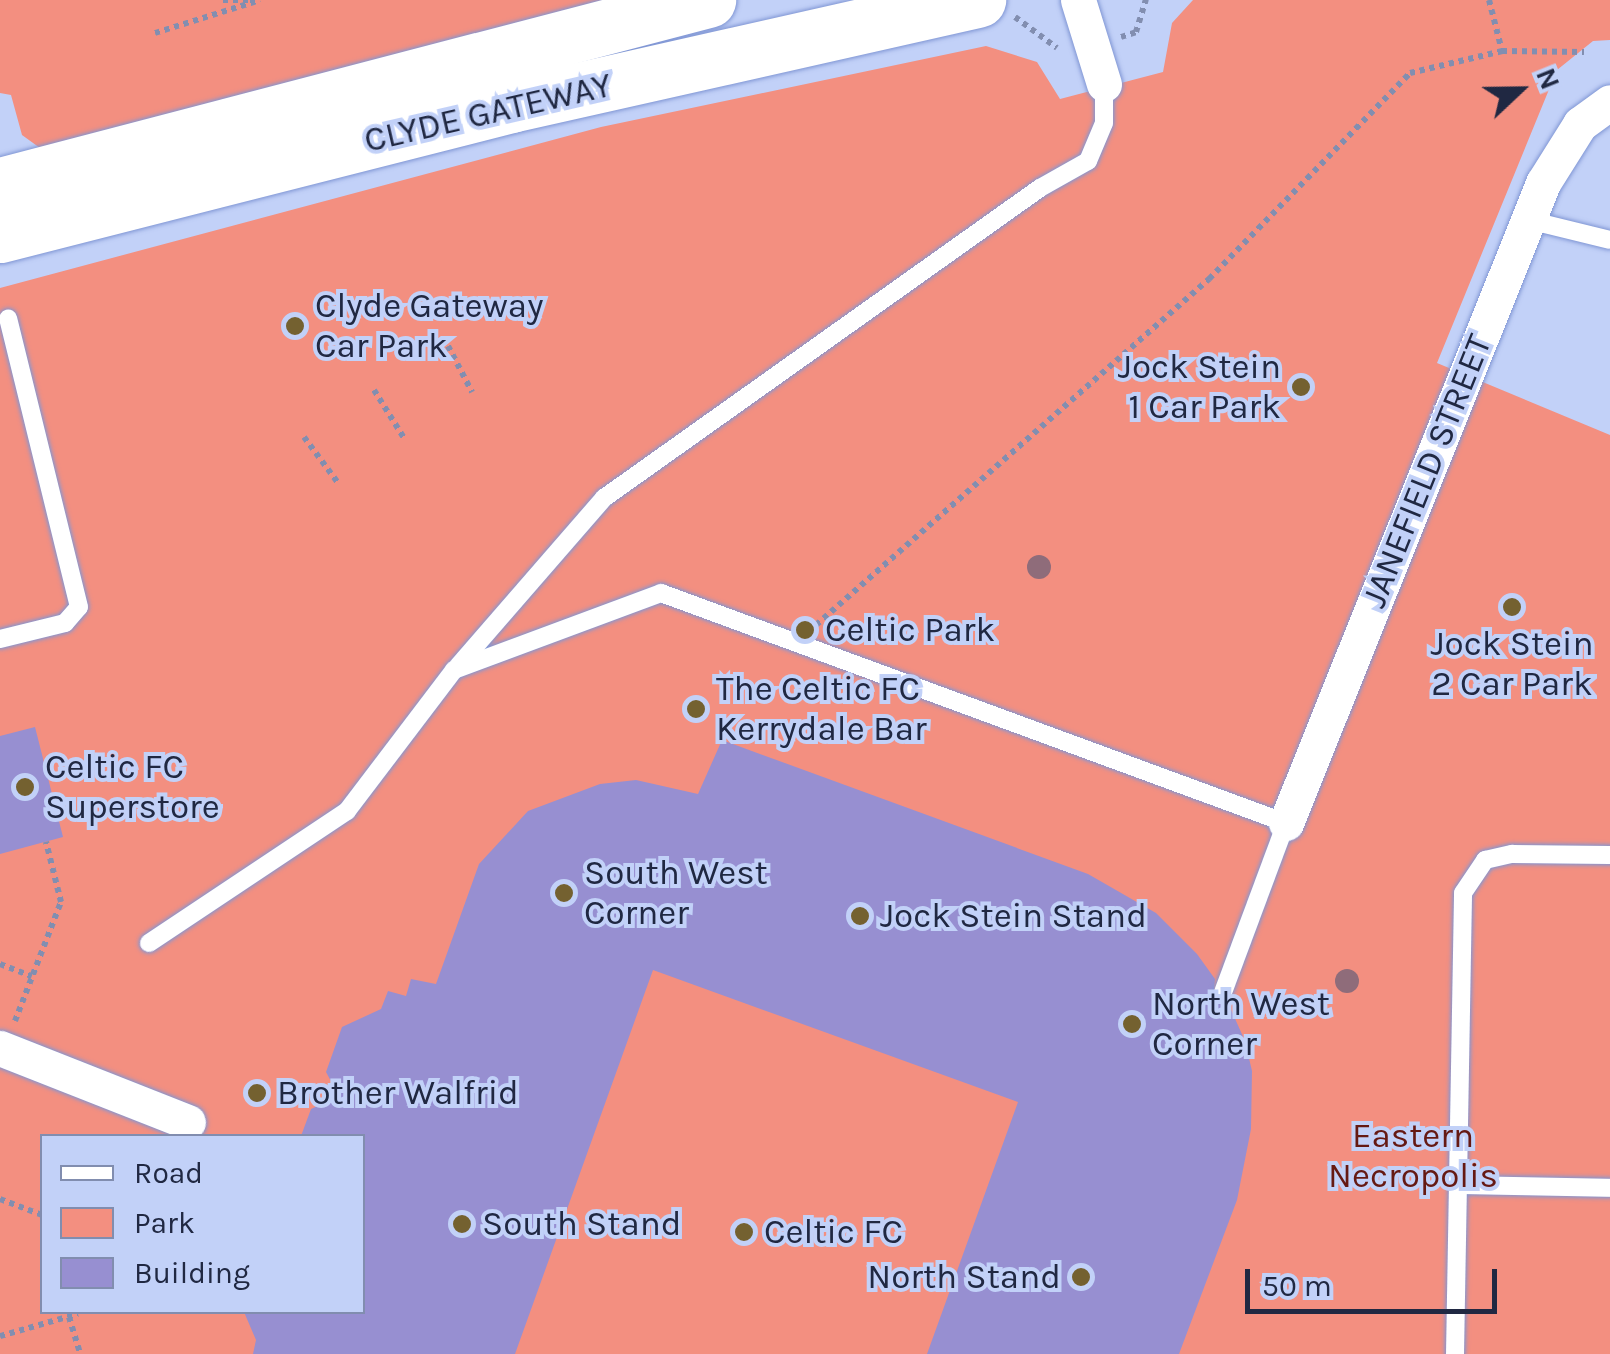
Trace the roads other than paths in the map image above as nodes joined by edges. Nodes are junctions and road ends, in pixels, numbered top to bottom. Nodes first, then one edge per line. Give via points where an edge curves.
1 (708, 0) edge
2 (978, 0) edge
3 (1078, 0) edge
4 (1104, 84) joint
5 (1610, 102) edge
6 (0, 185) edge
7 (1528, 220) junction
8 (0, 235) edge
9 (1610, 240) edge
10 (8, 319) dead end
11 (0, 639) edge
12 (454, 670) junction
13 (1286, 823) junction
14 (1610, 856) edge
15 (149, 943) dead end
16 (1223, 992) dead end
17 (2, 1049) edge
18 (188, 1122) dead end
19 (1457, 1185) junction
20 (1610, 1188) edge
21 (1454, 1354) edge

1 - 6 main road, CLYDE GATEWAY
2 - 8 main road, CLYDE GATEWAY via 511,105
3 - 4 street
4 - 12 lane via 1104,124 1088,161 1040,188 604,498
5 - 7 street, JANEFIELD STREET via 1580,124
7 - 9 lane
7 - 13 street, JANEFIELD STREET
10 - 11 lane via 77,614
12 - 13 lane via 660,593
12 - 15 lane via 347,811
13 - 16 lane
14 - 19 lane via 1485,860 1463,893
17 - 18 street
19 - 20 lane
19 - 21 lane

